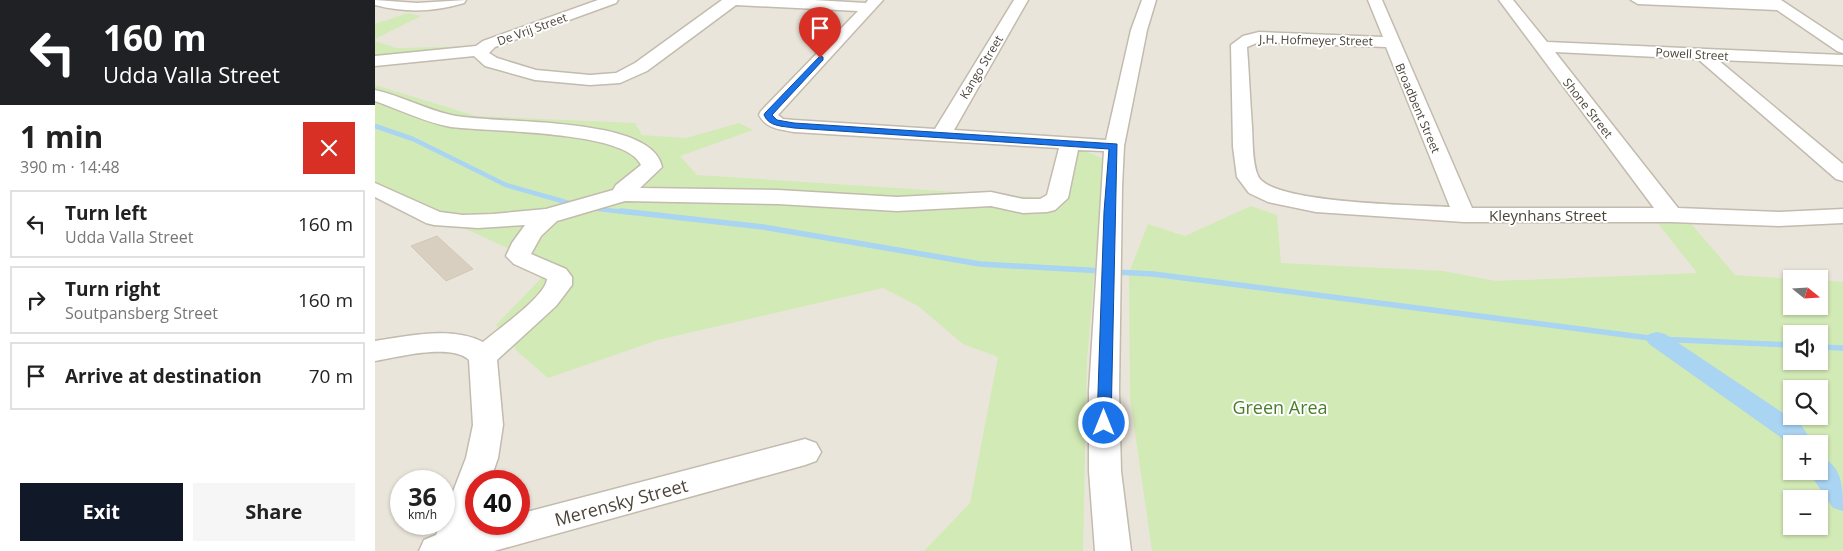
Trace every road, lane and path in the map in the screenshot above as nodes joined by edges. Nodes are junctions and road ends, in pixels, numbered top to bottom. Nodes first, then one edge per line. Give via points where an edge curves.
1 (459, 0) edge
2 (611, 0) edge
3 (729, 0) edge
4 (733, 0) edge
5 (1021, 0) edge
6 (1149, 0) edge
7 (1375, 0) edge
8 (1505, 0) edge
9 (1638, 0) edge
10 (375, 1) edge
11 (1776, 3) edge
12 (873, 4) edge
13 (1391, 42) junction
14 (1541, 46) junction
15 (1843, 48) edge
16 (481, 50) junction
17 (1702, 54) junction
18 (1843, 60) edge
19 (375, 61) edge
20 (375, 95) edge
21 (941, 135) junction
22 (1070, 143) junction
23 (1114, 146) junction
24 (1843, 175) edge
25 (1257, 188) joint
26 (375, 189) edge
27 (624, 194) junction
28 (1463, 214) junction
29 (551, 215) junction
30 (1671, 215) junction
31 (1843, 216) edge
32 (375, 352) edge
33 (483, 357) junction
34 (805, 452) dead end
35 (443, 549) edge
36 (1113, 551) edge

1 - 10 street via 433,7 409,8
2 - 16 street, De Vrij Street via 489,44
3 - 4 street
4 - 12 street
4 - 16 street, De Vrij Street via 641,67 620,78 590,80 535,75 491,62 482,56
5 - 21 street, Kango Street
6 - 23 street via 1139,30
7 - 13 street, Broadbent Street
8 - 14 street, Shone Street
9 - 11 street
11 - 15 street
12 - 21 street via 768,115 774,122 794,126
13 - 25 street, J.H. Hofmeyer Street via 1259,37 1239,45 1243,147 1248,177
13 - 28 street, Broadbent Street
14 - 17 street, Powell Street
14 - 30 street, Shone Street
16 - 19 street
17 - 18 street, Powell Street
17 - 24 street
20 - 27 street via 451,121 582,131 622,141 641,152 651,161 652,167
21 - 22 street
22 - 23 street
22 - 27 street via 1059,194 1053,202 1040,206 991,199 897,204 778,197
23 - 36 street via 1104,391 1105,472
25 - 28 street, Kleynhans Street via 1316,205
26 - 29 street via 441,220 482,222
27 - 29 street
28 - 30 street, Kleynhans Street
29 - 33 street via 538,225 518,256 527,263 557,274 559,285
30 - 31 street, Kleynhans Street via 1779,219
32 - 33 street via 407,346 455,344 471,348
33 - 35 street via 488,425 481,458
34 - 35 street, Merensky Street

